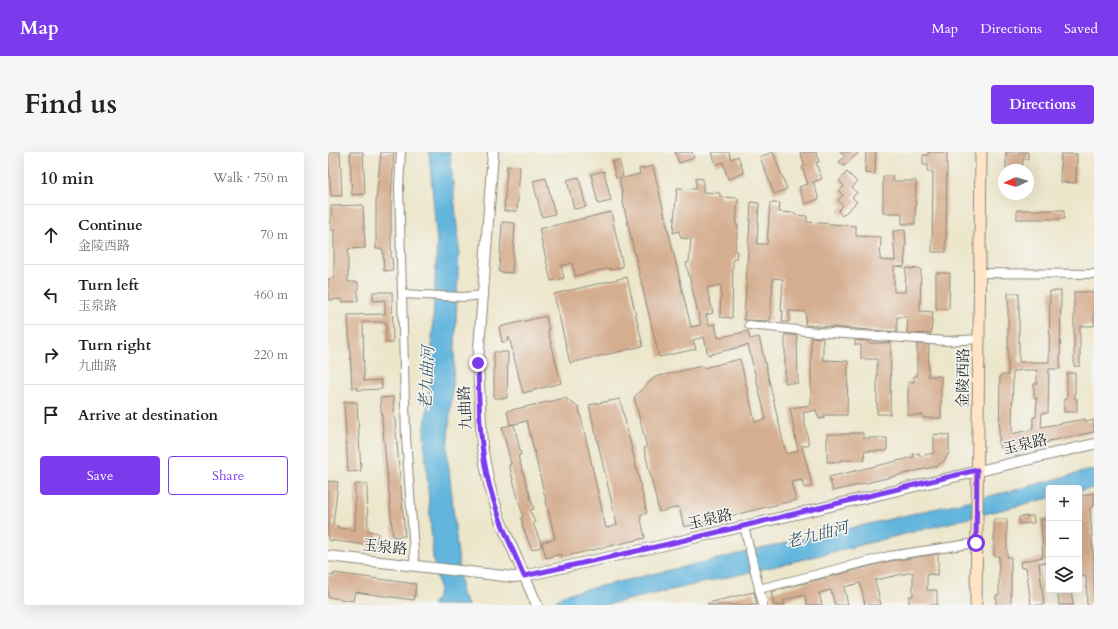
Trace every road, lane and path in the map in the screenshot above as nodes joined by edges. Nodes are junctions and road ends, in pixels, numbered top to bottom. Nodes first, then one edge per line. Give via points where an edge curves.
1 (401, 152) edge
2 (493, 152) edge
3 (981, 152) edge
4 (980, 273) junction
5 (1094, 274) edge
6 (402, 294) junction
7 (484, 295) junction
8 (749, 325) dead end
9 (979, 339) junction
10 (1094, 444) edge
11 (977, 470) junction
12 (744, 526) junction
13 (976, 538) junction
14 (328, 556) edge
15 (415, 566) junction
16 (524, 576) junction
17 (759, 589) junction
18 (537, 605) edge
19 (762, 605) edge
20 (976, 605) edge

1 - 6 street via 399,186
2 - 7 street, 九曲路
3 - 4 main road, 金陵西路
4 - 5 street
4 - 9 main road, 金陵西路
6 - 7 street via 462,297
6 - 15 street via 406,437
7 - 16 street, 九曲路 via 478,363 482,447 489,484 500,520
8 - 9 street via 947,341
9 - 11 main road, 金陵西路
10 - 11 street, 玉泉路
11 - 12 street, 玉泉路
11 - 13 main road, 金陵西路
12 - 16 street, 玉泉路
12 - 17 street
13 - 17 street via 889,556
13 - 20 main road, 金陵西路
14 - 15 street, 玉泉路
15 - 16 street, 玉泉路 via 513,577
16 - 18 street, 九曲路
17 - 19 street

